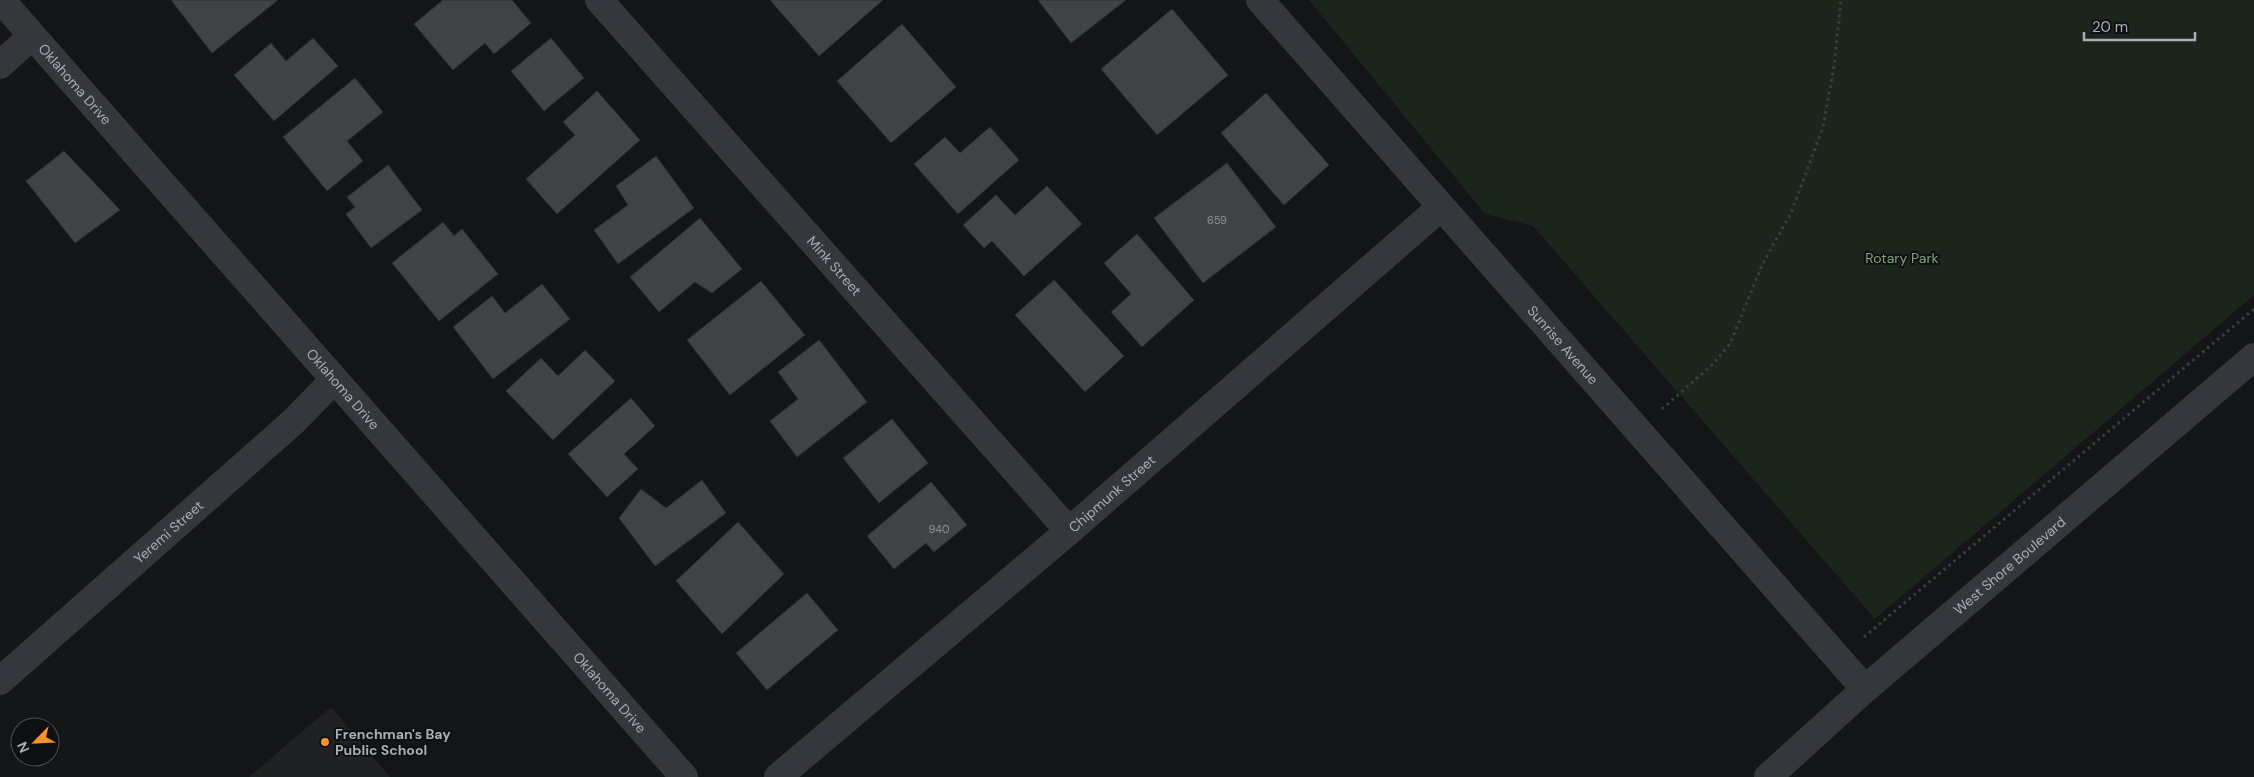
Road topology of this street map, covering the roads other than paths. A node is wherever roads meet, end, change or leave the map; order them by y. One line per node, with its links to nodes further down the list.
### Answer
1 (1, 0): 4 (street, Oklahoma Drive)
2 (599, 0): 9 (street, Mink Street)
3 (1260, 0): 6 (street, Sunrise Avenue)
4 (32, 36): 5 (street); 8 (street, Oklahoma Drive)
5 (0, 65)
6 (1441, 207): 9 (street, Chipmunk Street); 11 (street, Sunrise Avenue)
7 (2254, 357): 11 (street, West Shore Boulevard)
8 (334, 380): 10 (street, Yeremi Street); 12 (street, Oklahoma Drive)
9 (1069, 531): 13 (street, Chipmunk Street)
10 (0, 681)
11 (1865, 689): 14 (street, West Shore Boulevard)
12 (684, 777)
13 (778, 777)
14 (1768, 777)

